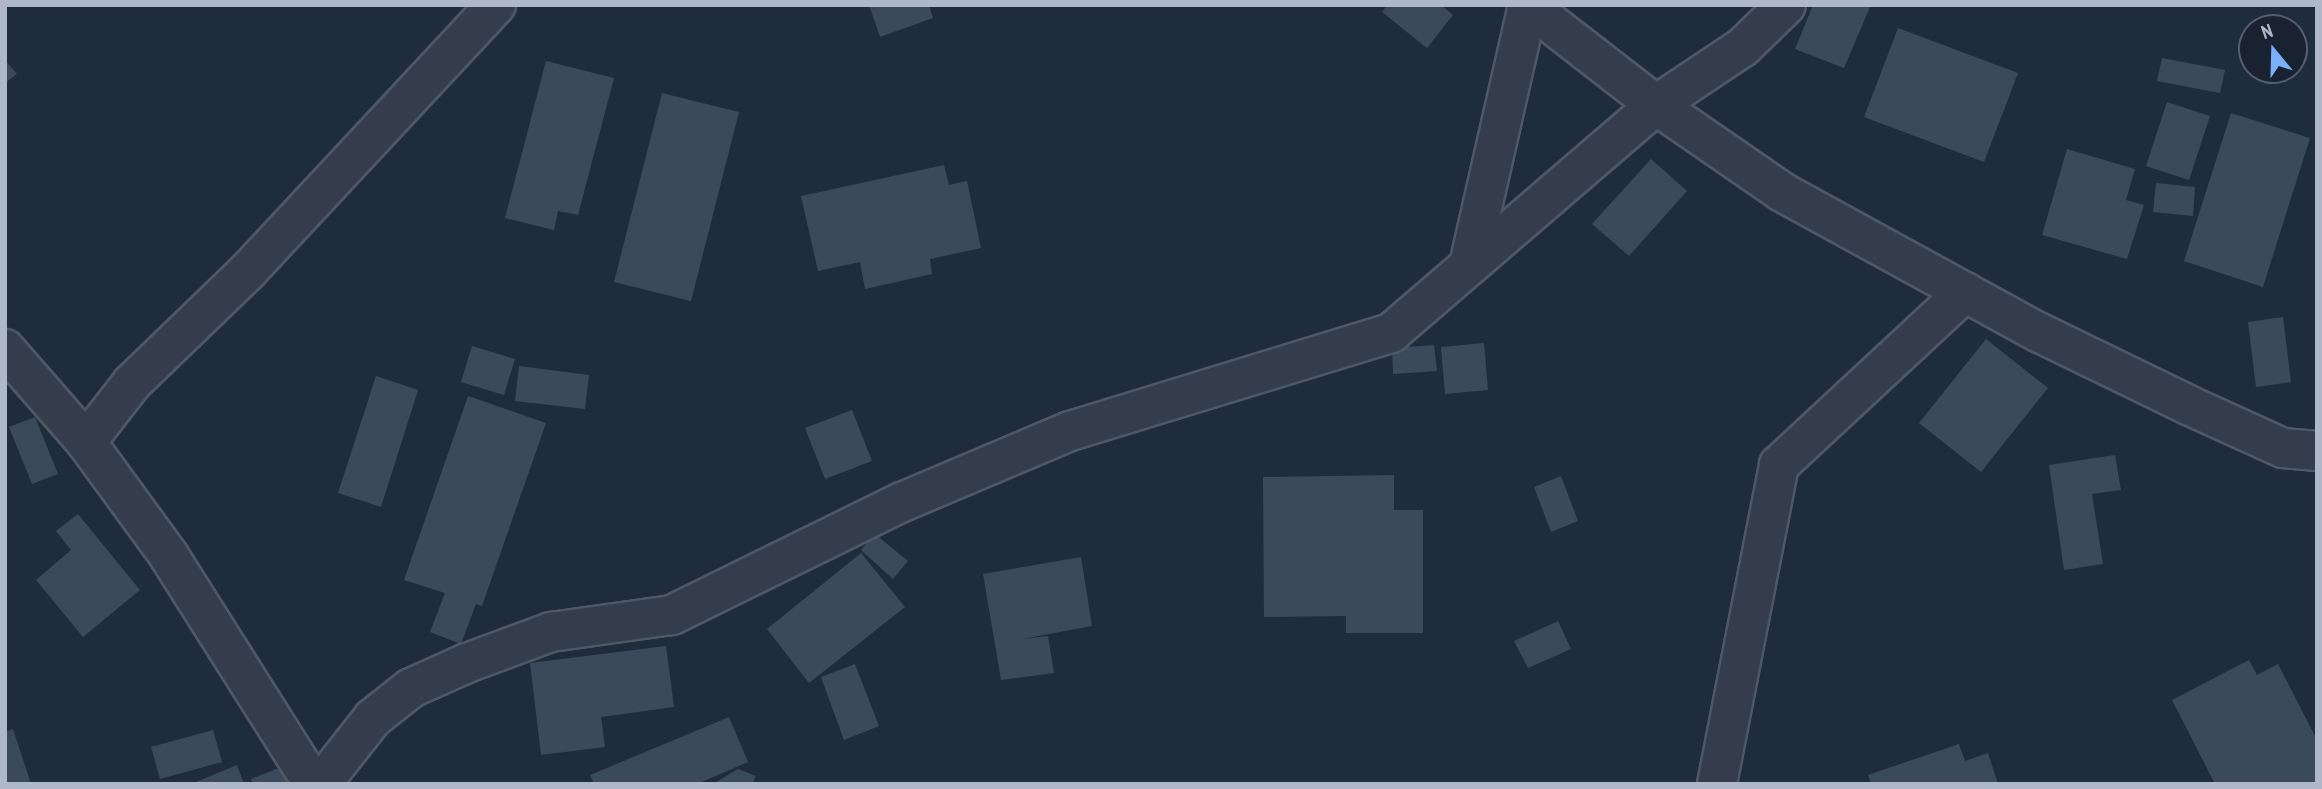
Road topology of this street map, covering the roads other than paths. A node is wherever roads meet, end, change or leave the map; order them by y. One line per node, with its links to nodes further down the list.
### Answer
1 (496, 5): 8 (street)
2 (1786, 5): 4 (street)
3 (1527, 6): 4 (street); 5 (street)
4 (1656, 105): 5 (street); 6 (street)
5 (1469, 265): 11 (street)
6 (1965, 292): 9 (street); 12 (street)
7 (5, 349): 8 (street)
8 (86, 442): 10 (street)
9 (2317, 451)
10 (313, 784)
11 (321, 784)
12 (1717, 784)

